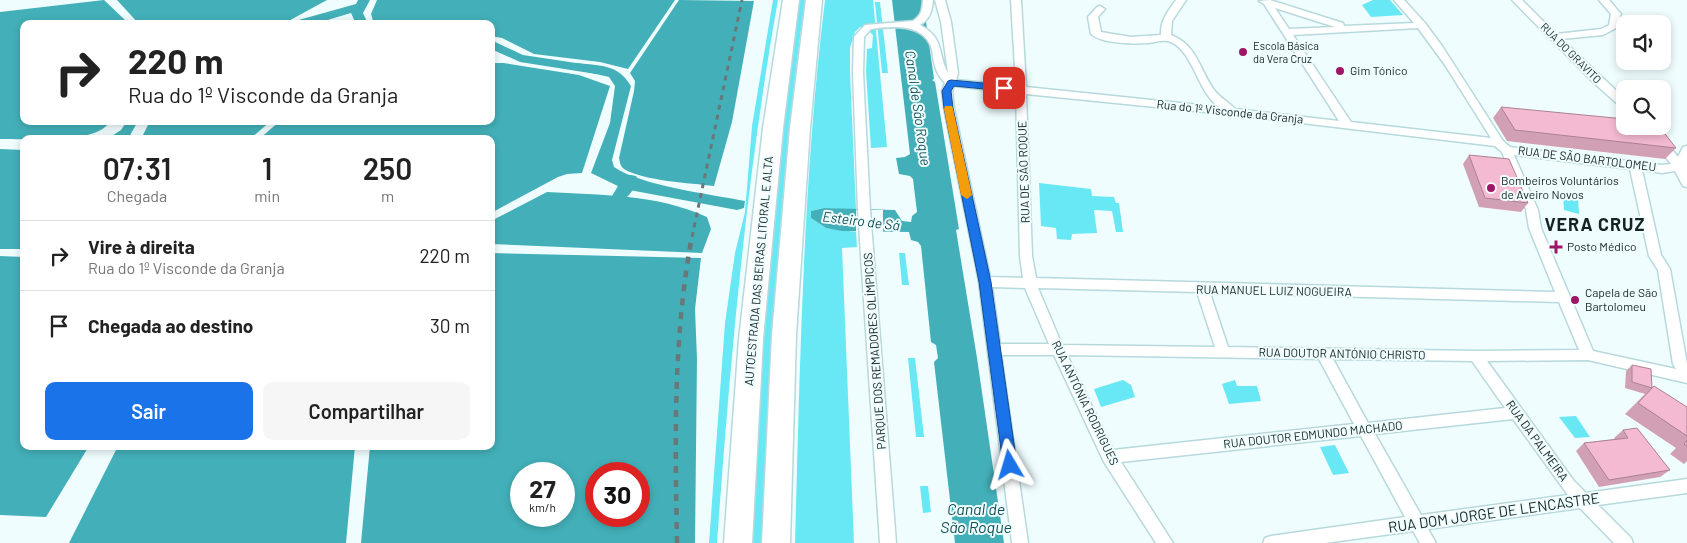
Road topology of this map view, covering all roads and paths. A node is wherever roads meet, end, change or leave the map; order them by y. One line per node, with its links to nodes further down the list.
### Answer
1 (791, 0): 46 (highway, AUTOESTRADA DAS BEIRAS LITORAL E ALTA)
2 (814, 0): 47 (highway)
3 (928, 0): 12 (street)
4 (940, 0): 18 (street)
5 (1016, 0): 19 (street, RUA DE SÃO ROQUE)
6 (1181, 0): 16 (street)
7 (1399, 0): 13 (street)
8 (1517, 0): 17 (street, RUA DO GRAVITO)
9 (1604, 0): 17 (street)
10 (1263, 1): 14 (street); 15 (street)
11 (1100, 8): 16 (street)
12 (912, 25): 18 (street); 48 (street, PARQUE DOS REMADORES OLÍMPICOS)
13 (1422, 25): 14 (street); 24 (street)
14 (1348, 28): 15 (street)
15 (1286, 32): 22 (street)
16 (1166, 36): 21 (street)
17 (1554, 37): 20 (street, RUA DO GRAVITO)
18 (951, 83): 19 (street, Rua do 1º Visconde da Granja); 29 (street)
19 (1021, 90): 21 (street, Rua do 1º Visconde da Granja); 30 (street, RUA DE SÃO ROQUE)
20 (1616, 97)
21 (1235, 112): 22 (street, Rua do 1º Visconde da Granja)
22 (1348, 126): 24 (street, Rua do 1º Visconde da Granja)
23 (1655, 135): 27 (street)
24 (1502, 146): 26 (street, RUA DE SÃO BARTOLOMEU); 32 (street, RUA DE SÃO BARTOLOMEU)
25 (1687, 150): 27 (street)
26 (1636, 165): 27 (street, RUA DE SÃO BARTOLOMEU); 39 (street)
27 (1683, 168): 28 (street)
28 (1687, 183)
29 (985, 282): 30 (street, RUA MANUEL LUIZ NOGUEIRA); 33 (street)
30 (1030, 284): 31 (street, RUA MANUEL LUIZ NOGUEIRA); 34 (street, RUA ANTÓNIA RODRIGUES)
31 (1202, 289): 32 (street, RUA MANUEL LUIZ NOGUEIRA); 35 (street)
32 (1564, 298): 37 (street, RUA DE SÃO BARTOLOMEU)
33 (995, 349): 34 (street, RUA DOUTOR ANTÓNIO CHRISTO); 49 (street)
34 (1058, 350): 35 (street, RUA DOUTOR ANTÓNIO CHRISTO); 42 (street, RUA ANTÓNIA RODRIGUES)
35 (1223, 351): 36 (street, RUA DOUTOR ANTÓNIO CHRISTO)
36 (1322, 353): 38 (street, RUA DOUTOR ANTÓNIO CHRISTO); 41 (street)
37 (1588, 355): 38 (street, RUA DOUTOR ANTÓNIO CHRISTO); 39 (street, RUA DOUTOR ANTÓNIO CHRISTO)
38 (1476, 356): 40 (street, RUA DA PALMEIRA)
39 (1687, 376)
40 (1516, 413): 41 (street, RUA DOUTOR EDMUNDO MACHADO); 44 (street, RUA DA PALMEIRA)
41 (1363, 429): 42 (street, RUA DOUTOR EDMUNDO MACHADO); 45 (street)
42 (1109, 457): 50 (street, RUA ANTÓNIA RODRIGUES)
43 (1687, 486): 44 (street, RUA DOM JORGE DE LENCASTRE)
44 (1583, 501): 45 (street, RUA DOM JORGE DE LENCASTRE); 53 (street, RUA DA PALMEIRA)
45 (1416, 524): 51 (street, RUA DOM JORGE DE LENCASTRE); 52 (street)
46 (738, 543)
47 (776, 543)
48 (888, 543)
49 (1020, 543)
50 (1165, 543)
51 (1271, 543)
52 (1428, 543)
53 (1625, 543)

